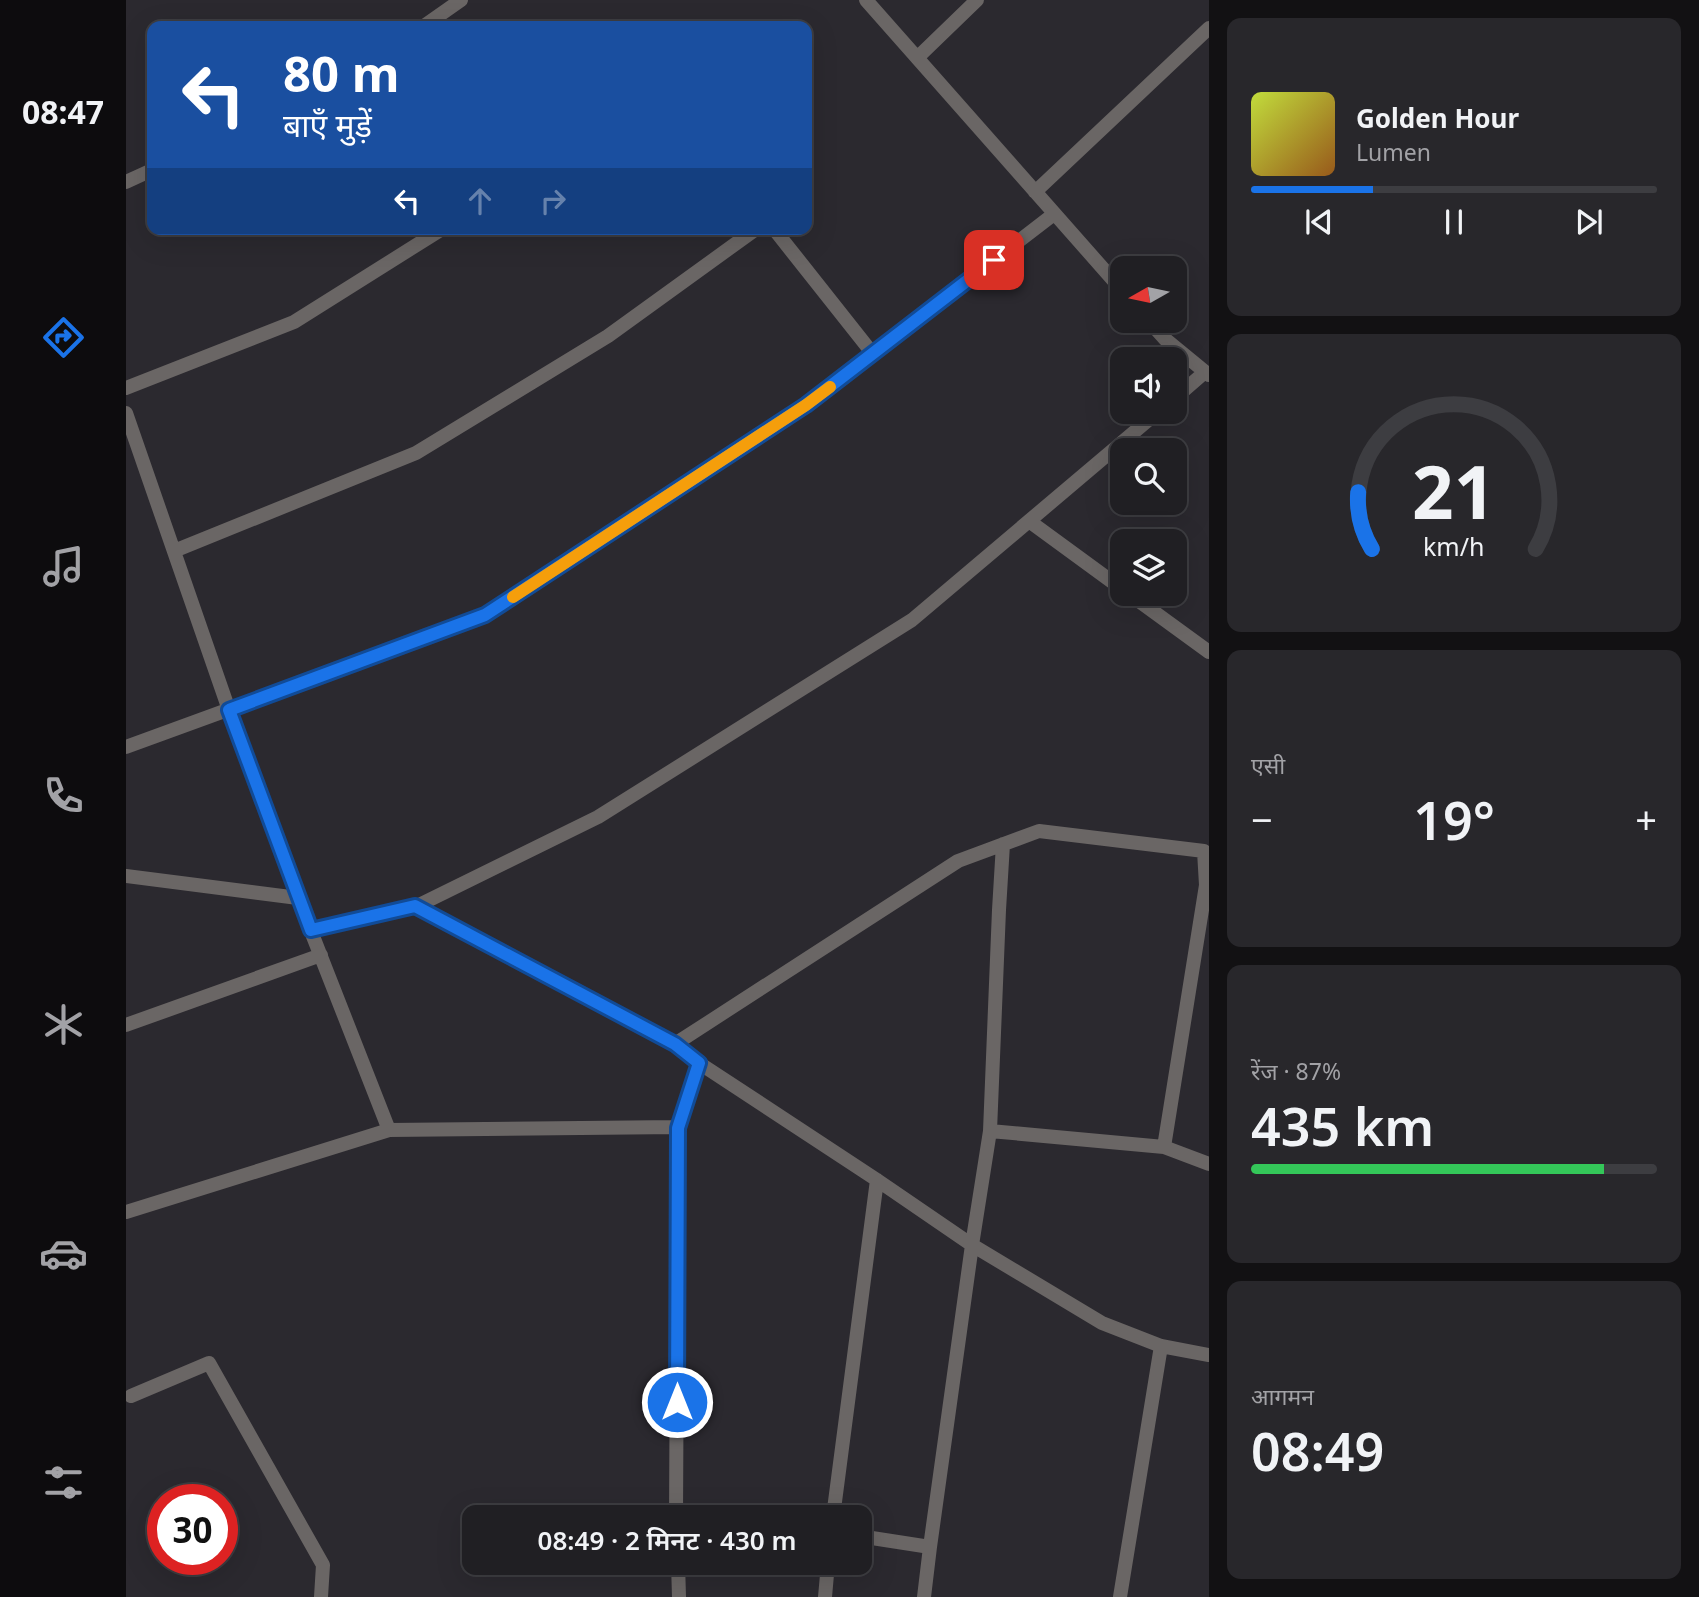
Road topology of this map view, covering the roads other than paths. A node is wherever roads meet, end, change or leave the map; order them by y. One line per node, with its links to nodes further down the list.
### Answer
1 (461, 0): 4 (street)
2 (866, 0): 6 (street)
3 (977, 0): 6 (street)
4 (431, 21)
5 (1209, 28): 9 (street)
6 (917, 58): 9 (street)
7 (147, 172): 8 (street)
8 (126, 182)
9 (1035, 192): 10 (street)
10 (1055, 214): 14 (street); 16 (street)
11 (433, 235): 18 (street)
12 (748, 235): 23 (street)
13 (779, 235): 16 (street)
14 (1110, 276)
15 (1160, 333): 17 (street)
16 (873, 354): 27 (street)
17 (1207, 374): 19 (street)
18 (126, 388)
19 (1187, 389)
20 (126, 413): 23 (street)
21 (1144, 424): 22 (street)
22 (1029, 521): 24 (street); 33 (street)
23 (174, 551): 27 (street)
24 (1110, 580)
25 (1146, 606): 26 (street)
26 (1209, 652)
27 (229, 710): 28 (street); 32 (street)
28 (126, 747)
29 (1003, 844): 30 (street); 37 (street); 41 (street)
30 (1206, 853): 42 (street)
31 (126, 876): 32 (street)
32 (298, 898): 34 (street)
33 (415, 906): 34 (street); 37 (street)
34 (311, 930): 35 (street)
35 (321, 955): 36 (street); 40 (street)
36 (126, 1025)
37 (675, 1044): 38 (street)
38 (699, 1063): 39 (street); 44 (street)
39 (678, 1128): 40 (street); 51 (street)
40 (389, 1130): 45 (street)
41 (990, 1131): 42 (street); 46 (street)
42 (1164, 1147): 43 (street)
43 (1209, 1164)
44 (877, 1180): 46 (street); 52 (street)
45 (126, 1212)
46 (972, 1245): 47 (street); 54 (street)
47 (1161, 1346): 48 (street); 61 (street)
48 (1209, 1355)
49 (126, 1381): 50 (street)
50 (129, 1397): 57 (street)
51 (676, 1505)
52 (835, 1505)
53 (872, 1538): 54 (street)
54 (930, 1547): 60 (street)
55 (678, 1575): 58 (street)
56 (827, 1575): 59 (street)
57 (321, 1597)
58 (679, 1597)
59 (825, 1597)
60 (924, 1597)
61 (1120, 1597)

